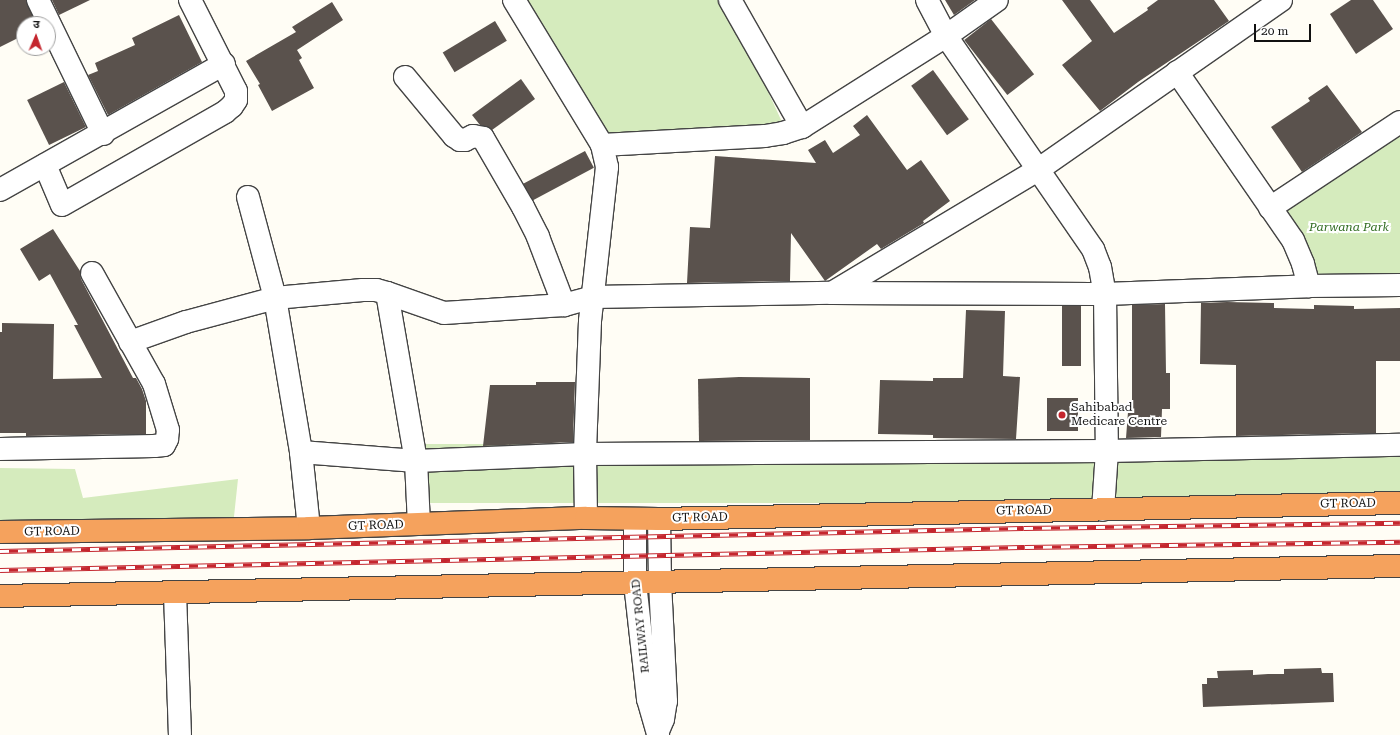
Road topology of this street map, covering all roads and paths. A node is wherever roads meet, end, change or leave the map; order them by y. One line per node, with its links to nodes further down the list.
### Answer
1 (38, 0): 14 (street)
2 (190, 0): 9 (street)
3 (514, 0): 15 (street)
4 (730, 0): 13 (street)
5 (927, 0): 8 (street)
6 (997, 0): 8 (street)
7 (1281, 0): 10 (street)
8 (946, 36): 13 (street); 17 (street)
9 (224, 64): 14 (street); 16 (street)
10 (1177, 72): 17 (street); 20 (street)
11 (405, 77): 29 (street)
12 (1400, 122): 20 (street)
13 (802, 127): 15 (street)
14 (103, 134): 16 (street)
15 (602, 145): 27 (street)
16 (45, 165): 18 (street)
17 (1039, 169): 25 (street); 26 (street)
18 (0, 189)
19 (248, 197): 28 (street)
20 (1270, 208): 23 (street)
21 (92, 273): 30 (street)
22 (1400, 285): 23 (street)
23 (1309, 286): 26 (street)
24 (387, 293): 28 (street); 29 (street); 36 (street)
25 (832, 293): 26 (street); 27 (street)
26 (1105, 294): 33 (street)
27 (593, 297): 29 (street); 35 (street)
28 (275, 298): 30 (street); 34 (street)
29 (564, 305)
30 (130, 342): 32 (street)
31 (1400, 445): 33 (street)
32 (0, 449)
33 (1107, 451): 35 (street); 38 (street)
34 (301, 452): 36 (street); 43 (street)
35 (585, 454): 36 (street); 39 (street)
36 (416, 461): 42 (street)
37 (1400, 503): 38 (highway, GT ROAD)
38 (1104, 510): 41 (highway, GT ROAD)
39 (586, 518): 40 (highway, GT ROAD); 42 (highway, GT ROAD)
40 (635, 519): 41 (highway, GT ROAD); 47 (street, RAILWAY ROAD)
41 (659, 519): 46 (street, RAILWAY ROAD)
42 (419, 524): 43 (highway, GT ROAD)
43 (309, 528): 44 (highway, GT ROAD)
44 (0, 532)
45 (1400, 566): 46 (highway)
46 (660, 582): 47 (highway); 50 (street, RAILWAY ROAD)
47 (635, 583): 48 (highway); 50 (street, RAILWAY ROAD)
48 (175, 593): 49 (highway); 51 (street)
49 (0, 596)
50 (658, 733)
51 (180, 735)

